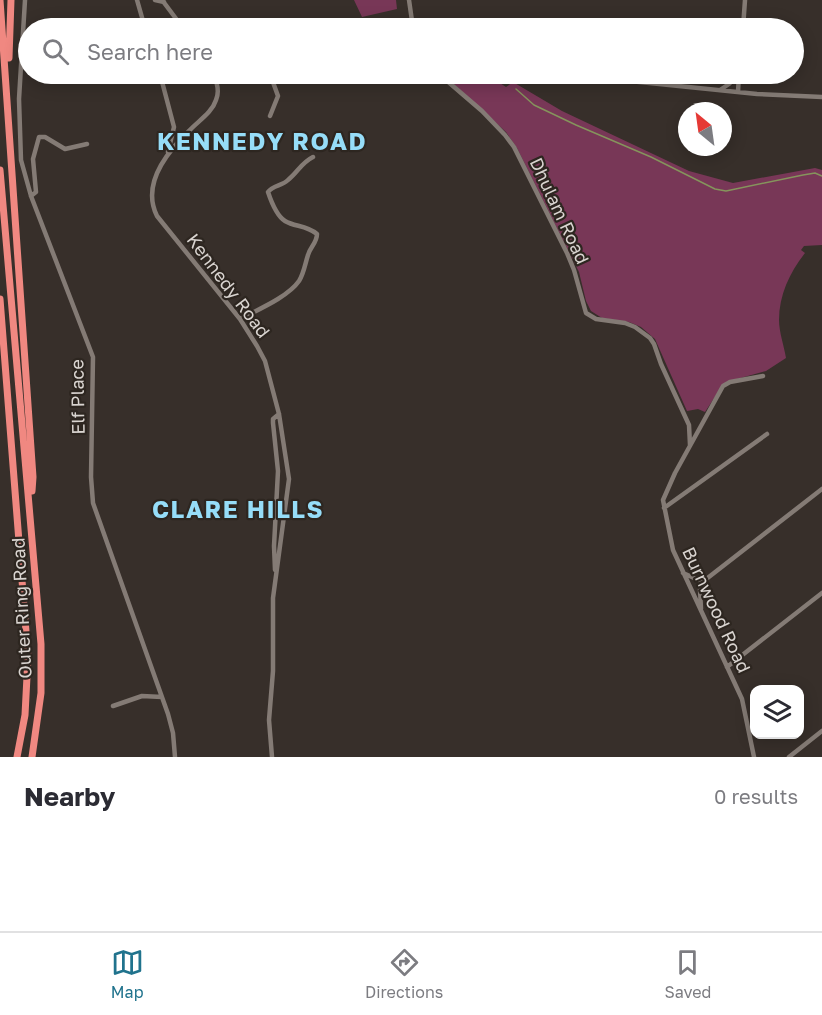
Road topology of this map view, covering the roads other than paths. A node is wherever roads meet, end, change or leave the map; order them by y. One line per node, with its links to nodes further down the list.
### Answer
1 (0, 0): 14 (highway)
2 (13, 0): 14 (highway)
3 (25, 0): 9 (street, Elf Place)
4 (136, 0): 10 (street)
5 (155, 0): 8 (street)
6 (409, 0): 12 (street)
7 (745, 0): 13 (street)
8 (163, 1): 11 (street)
9 (24, 18)
10 (142, 18)
11 (176, 18)
12 (412, 18)
13 (744, 18)
14 (7, 84): 41 (highway)
15 (20, 84): 31 (street, Elf Place)
16 (163, 84): 28 (street)
17 (217, 84): 28 (street, Kennedy Road)
18 (274, 84): 26 (street)
19 (450, 84): 39 (street, Dhulam Road)
20 (660, 84): 23 (street)
21 (729, 84): 23 (street)
22 (738, 84): 24 (street)
23 (720, 90): 24 (street)
24 (738, 92): 25 (street)
25 (822, 97)
26 (270, 116)
27 (87, 144): 31 (street)
28 (168, 154): 33 (street, Kennedy Road)
29 (313, 157): 33 (street)
30 (0, 170): 41 (highway, Outer Ring Road)
31 (32, 196): 49 (street, Elf Place)
32 (0, 299): 35 (highway, Outer Ring Road)
33 (240, 319): 37 (street, Kennedy Road)
34 (0, 345): 35 (highway)
35 (4, 358): 52 (highway, Outer Ring Road)
36 (763, 376): 39 (street, Burnwood Road)
37 (279, 414): 43 (street, Kennedy Road); 43 (street)
38 (767, 434): 42 (street)
39 (690, 445): 42 (street, Burnwood Road)
40 (822, 489): 45 (street)
41 (30, 500): 53 (highway, Outer Ring Road)
42 (664, 508): 44 (street, Burnwood Road)
43 (276, 572): 55 (street, Kennedy Road)
44 (683, 573): 45 (street); 47 (street, Burnwood Road)
45 (703, 582): 47 (street)
46 (822, 593): 48 (street)
47 (701, 611): 48 (street, Burnwood Road)
48 (727, 667): 56 (street, Burnwood Road)
49 (162, 697): 50 (street); 54 (street, Elf Place)
50 (113, 706)
51 (822, 731): 57 (street)
52 (17, 757)
53 (32, 757)
54 (175, 757)
55 (272, 757)
56 (754, 757)
57 (789, 757)

